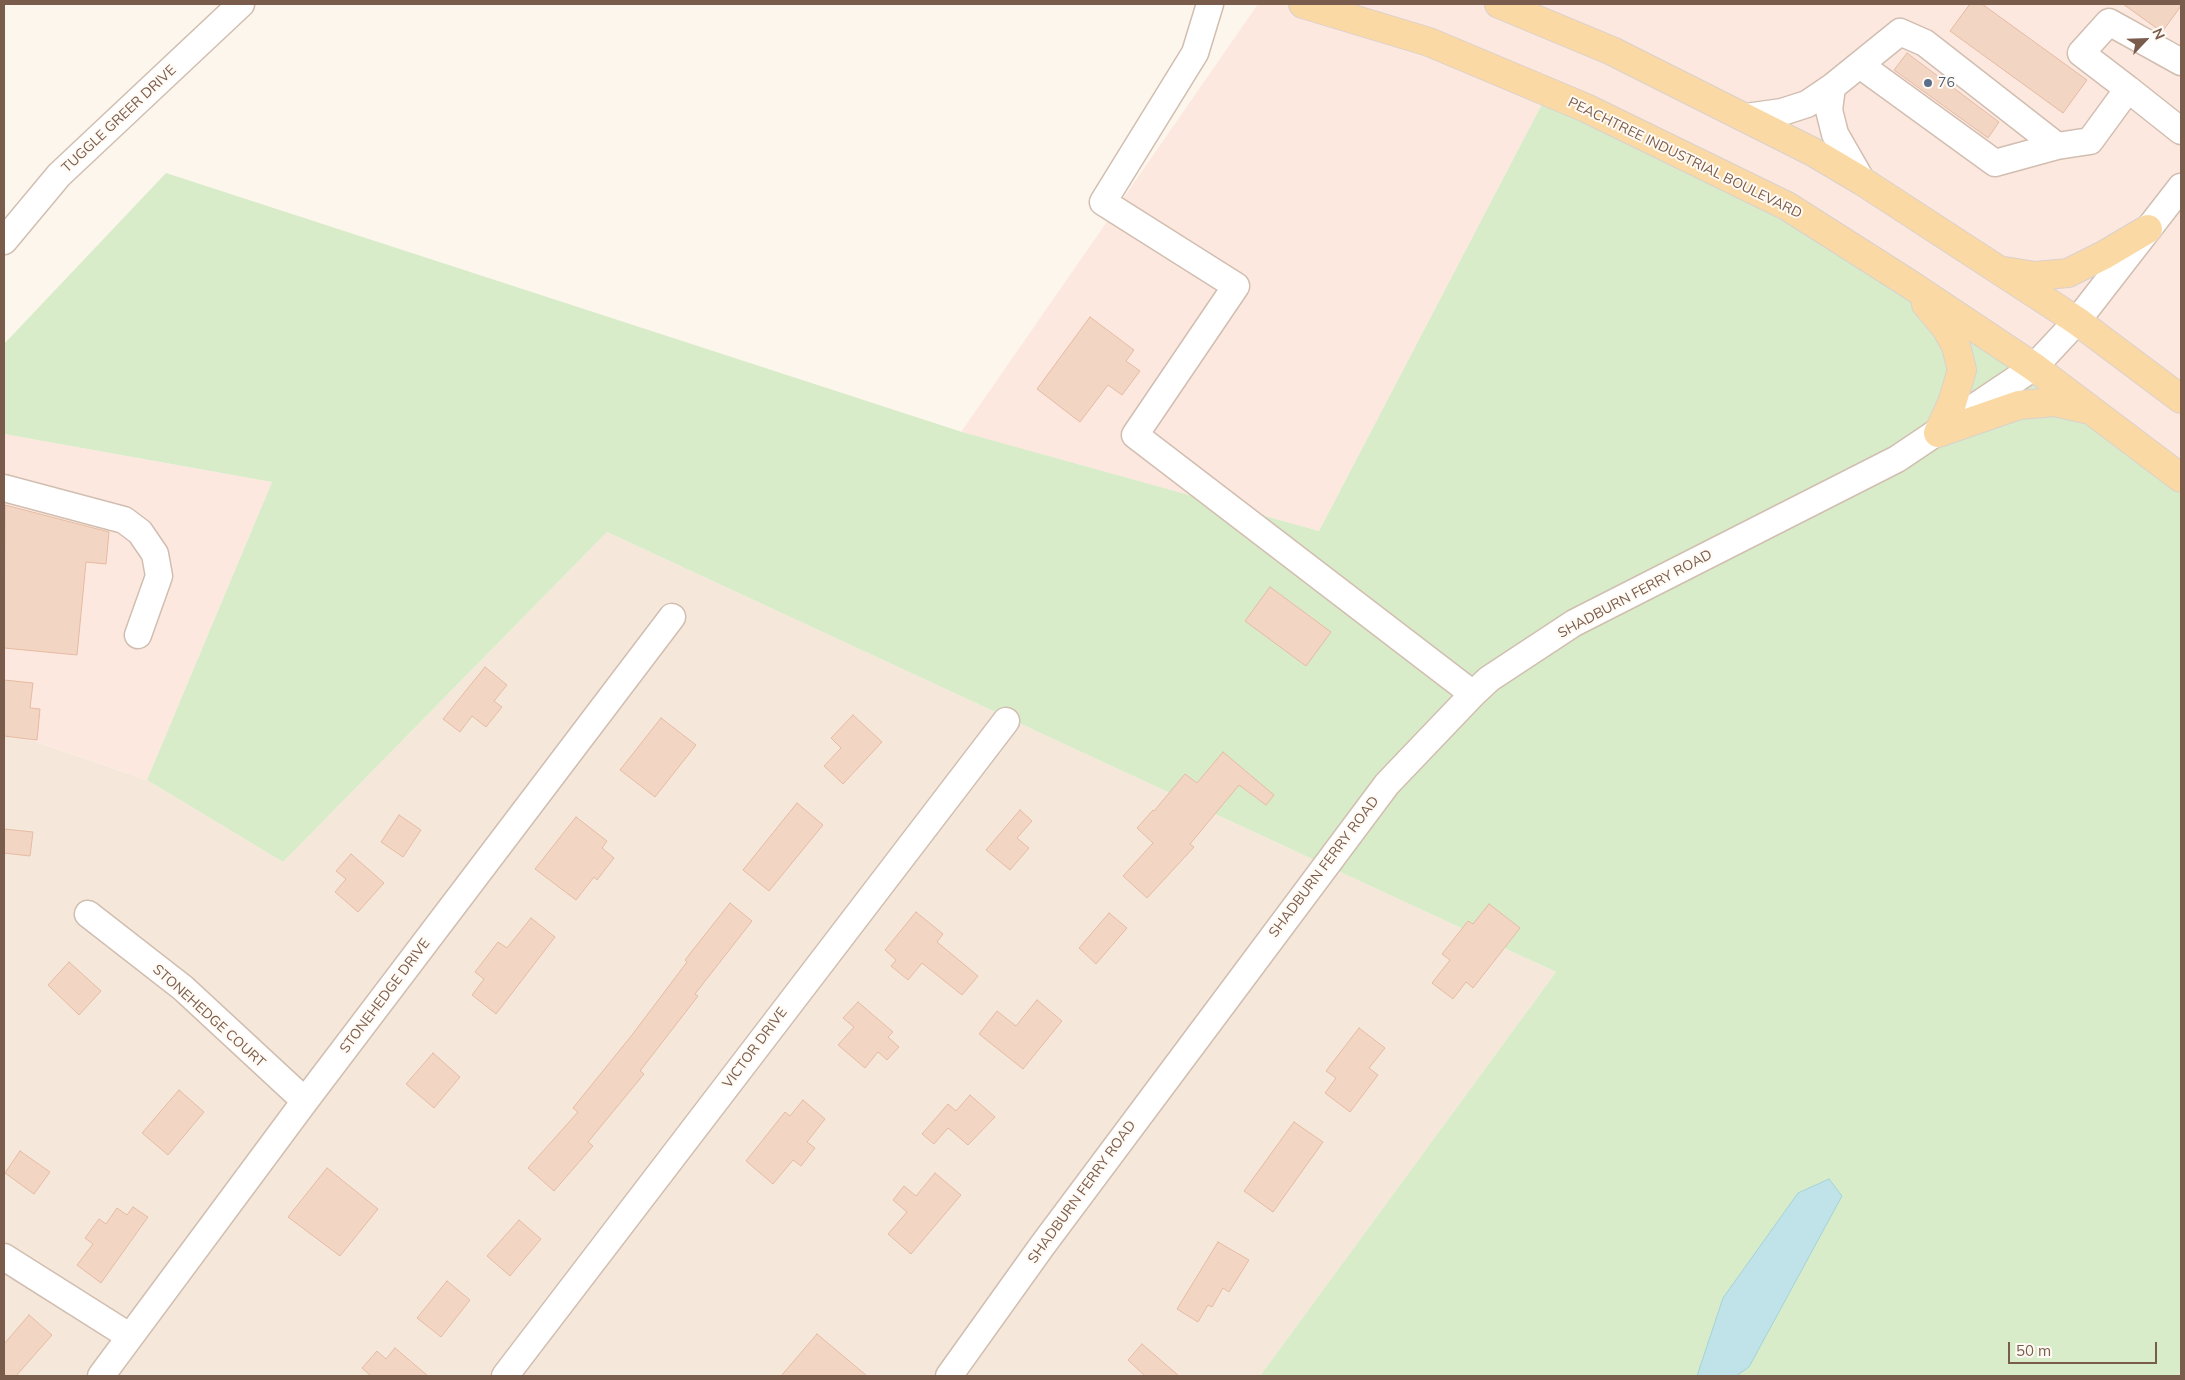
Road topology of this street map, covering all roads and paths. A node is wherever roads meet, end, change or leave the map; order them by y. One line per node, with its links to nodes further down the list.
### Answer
1 (241, 4): 15 (street, TUGGLE GREER DRIVE)
2 (1210, 4): 27 (street)
3 (1304, 4): 17 (main road, PEACHTREE INDUSTRIAL BOULEVARD)
4 (1499, 4): 9 (main road)
5 (2181, 62): 8 (street)
6 (1860, 65): 7 (street); 11 (street); 11 (street)
7 (1832, 87): 9 (street); 12 (street)
8 (2128, 89): 10 (street); 11 (street)
9 (1746, 116): 12 (main road)
10 (2181, 131)
11 (2057, 146)
12 (1862, 181): 16 (main road)
13 (2181, 187): 14 (street, SHADBURN FERRY ROAD)
14 (2148, 229): 16 (main road); 18 (street, SHADBURN FERRY ROAD)
15 (4, 241)
16 (2000, 270): 18 (main road)
17 (1908, 283): 19 (main road, PEACHTREE INDUSTRIAL BOULEVARD); 22 (main road)
18 (2077, 322): 19 (street, SHADBURN FERRY ROAD); 20 (main road)
19 (2034, 367): 21 (main road, PEACHTREE INDUSTRIAL BOULEVARD); 22 (street, SHADBURN FERRY ROAD)
20 (2181, 399)
21 (2098, 414): 22 (main road); 23 (main road, PEACHTREE INDUSTRIAL BOULEVARD)
22 (1938, 433): 27 (street, SHADBURN FERRY ROAD)
23 (2181, 478)
24 (4, 488): 26 (street)
25 (672, 617): 30 (street, STONEHEDGE DRIVE)
26 (138, 635)
27 (1473, 694): 35 (street, SHADBURN FERRY ROAD)
28 (1006, 721): 34 (street, VICTOR DRIVE)
29 (88, 914): 30 (street, STONEHEDGE COURT)
30 (305, 1101): 32 (street, STONEHEDGE DRIVE)
31 (4, 1257): 32 (street)
32 (129, 1336): 33 (street, STONEHEDGE DRIVE)
33 (101, 1376)
34 (505, 1376)
35 (949, 1376)

